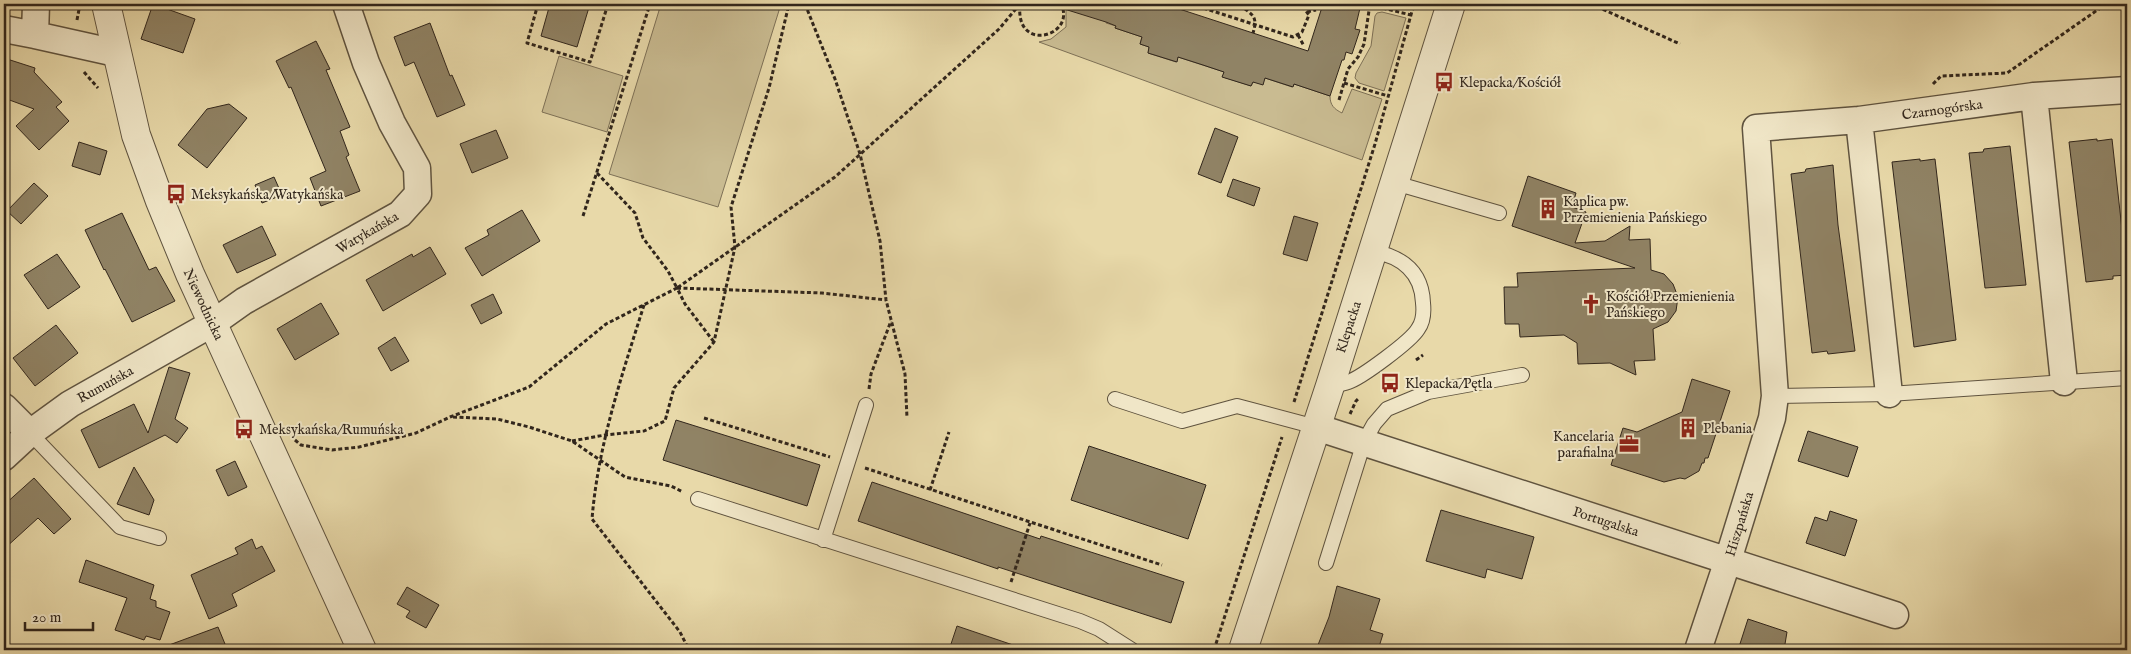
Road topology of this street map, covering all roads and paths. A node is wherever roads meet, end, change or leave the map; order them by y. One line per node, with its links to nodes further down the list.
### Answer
1 (36, 4): 27 (street)
2 (106, 4): 31 (street, Niewodnicka)
3 (346, 4): 52 (street, Watykańska)
4 (538, 4): 5 (path)
5 (608, 4)
6 (650, 4): 41 (path)
7 (789, 4): 45 (path)
8 (805, 4): 40 (path)
9 (1020, 4): 10 (path); 40 (path)
10 (1061, 4)
11 (1179, 4): 20 (path)
12 (1191, 4): 24 (path)
13 (1240, 4): 24 (path)
14 (1292, 4): 22 (path)
15 (1370, 4): 23 (path); 32 (path)
16 (1414, 4): 23 (path)
17 (1451, 4): 42 (street, Klepacka)
18 (1590, 4): 29 (path)
19 (2106, 4): 37 (path)
20 (1177, 8)
21 (1316, 10): 22 (path)
22 (1307, 12): 28 (path)
23 (1411, 15): 34 (path)
24 (1256, 25): 26 (path); 28 (path)
25 (4, 29): 27 (street)
26 (1253, 33)
27 (35, 34): 31 (street)
28 (1298, 35): 30 (path)
29 (1680, 44)
30 (1304, 46)
31 (116, 53): 52 (street, Niewodnicka)
32 (1344, 82): 34 (path); 36 (path)
33 (2127, 90): 35 (street, Czarnogórska)
34 (1388, 96): 66 (path)
35 (2034, 96): 37 (street, Czarnogórska); 56 (street)
36 (1339, 100)
37 (1902, 114): 38 (street, Czarnogórska)
38 (1859, 120): 39 (street, Czarnogórska); 58 (street)
39 (1756, 128): 59 (street, Hiszpańska)
40 (860, 154): 45 (path); 49 (path)
41 (597, 173): 44 (path); 47 (path)
42 (1395, 182): 43 (lane); 46 (street, Klepacka)
43 (1499, 213)
44 (583, 216)
45 (735, 247): 47 (path); 48 (path)
46 (1373, 251): 57 (street, Klepacka); 57 (lane)
47 (677, 288): 48 (path); 50 (path); 53 (path)
48 (726, 290): 49 (path); 53 (path)
49 (886, 300): 51 (path)
50 (645, 304): 63 (path); 70 (path)
51 (891, 321): 61 (path); 65 (path)
52 (213, 323): 69 (street, Rumuńska); 87 (street, Niewodnicka)
53 (714, 342): 70 (path)
54 (1522, 375): 73 (lane)
55 (2127, 378): 56 (lane)
56 (2064, 382): 58 (lane)
57 (1330, 386): 67 (street, Klepacka)
58 (1889, 394): 59 (lane)
59 (1775, 396): 82 (street, Hiszpańska)
60 (1115, 399): 66 (lane)
61 (866, 405): 76 (lane)
62 (4, 407): 69 (street)
63 (450, 417): 71 (path); 72 (path)
64 (704, 418): 76 (path)
65 (907, 418)
66 (1288, 418): 67 (lane); 90 (path)
67 (1316, 427): 73 (street, Portugalska); 91 (street, Klepacka)
68 (948, 432): 77 (path)
69 (30, 433): 74 (street, Rumuńska); 80 (lane)
70 (605, 435): 72 (path); 75 (path)
71 (294, 440)
72 (572, 441): 75 (path)
73 (1364, 442): 82 (street, Portugalska); 83 (lane)
74 (4, 456)
75 (600, 460): 78 (path); 88 (path)
76 (848, 462): 77 (path); 81 (lane)
77 (930, 490): 79 (path)
78 (698, 499): 81 (lane)
79 (1030, 523): 84 (path); 85 (path)
80 (159, 538)
81 (823, 540): 85 (lane)
82 (1728, 560): 86 (street, Portugalska); 92 (street, Hiszpańska)
83 (1326, 563)
84 (1162, 565)
85 (1006, 598): 89 (lane)
86 (1895, 615)
87 (362, 650)
88 (689, 650)
89 (1132, 650)
90 (1214, 650)
91 (1243, 650)
92 (1698, 650)

